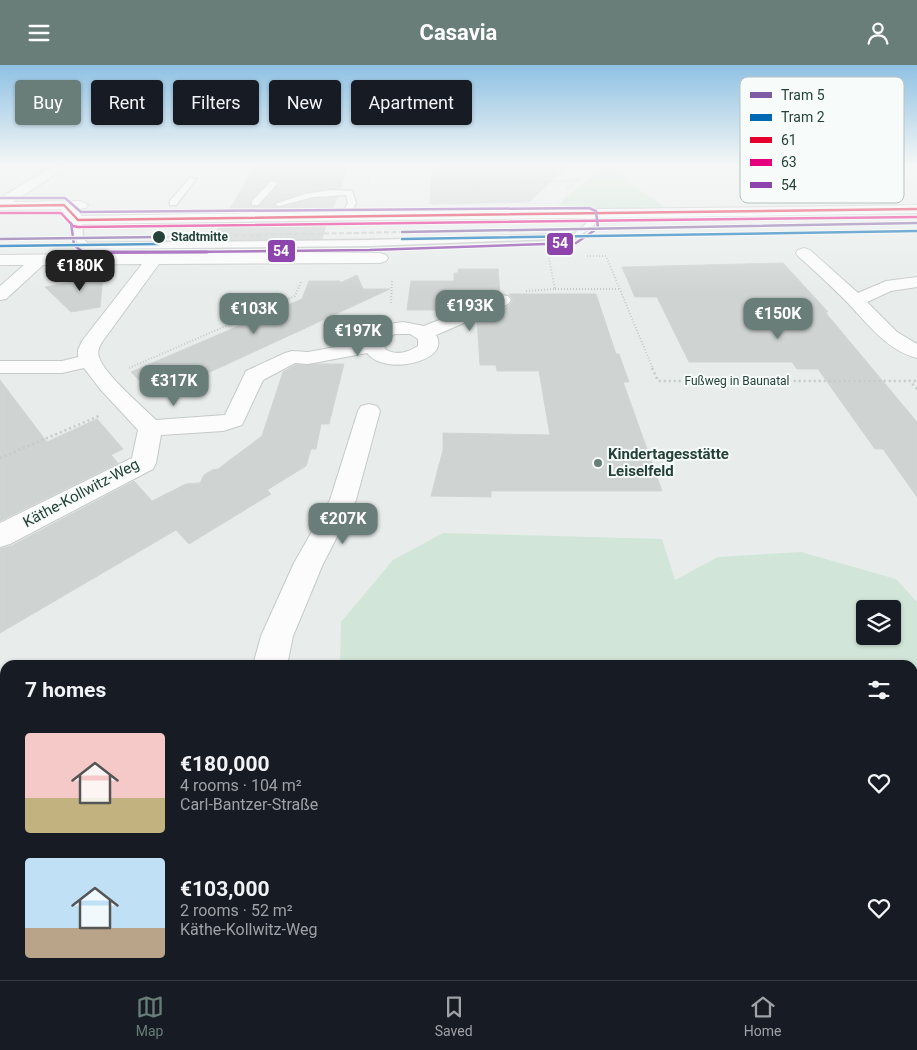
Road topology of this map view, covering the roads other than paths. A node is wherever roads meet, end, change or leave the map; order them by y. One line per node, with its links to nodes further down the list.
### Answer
1 (66, 207): 9 (street)
2 (267, 207): 6 (street)
3 (283, 207): 6 (lane)
4 (350, 207): 7 (lane)
5 (917, 209): 8 (street)
6 (277, 210): 7 (street); 9 (street)
7 (346, 215): 8 (street)
8 (589, 215): 9 (lane)
9 (78, 220)
10 (804, 253): 18 (street)
11 (155, 258): 12 (street); 14 (street); 22 (street)
12 (380, 258)
13 (0, 260): 14 (street)
14 (39, 260): 16 (street)
15 (917, 282): 18 (street)
16 (0, 295)
17 (502, 300): 19 (street)
18 (856, 301): 21 (street)
19 (424, 333): 20 (street); 20 (street)
20 (373, 346): 25 (street)
21 (917, 351)
22 (89, 360): 23 (street); 25 (street)
23 (0, 367)
24 (369, 411): 27 (street)
25 (140, 417): 26 (street, Käthe-Kollwitz-Weg)
26 (0, 535)
27 (271, 660)

